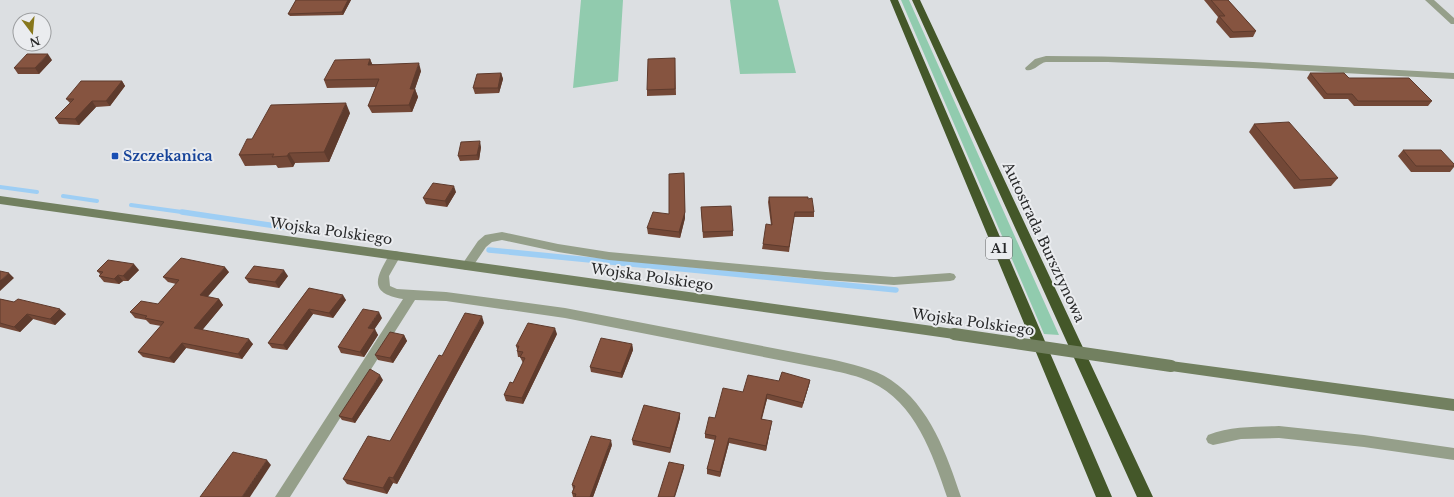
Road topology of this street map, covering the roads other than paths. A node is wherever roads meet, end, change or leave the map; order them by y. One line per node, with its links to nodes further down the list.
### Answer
1 (894, 0): 17 (highway, A1)
2 (916, 0): 18 (highway, Autostrada Bursztynowa / A1)
3 (1429, 0): 4 (street)
4 (1454, 22)
5 (1029, 68): 6 (street)
6 (1454, 76)
7 (0, 200): 8 (main road, Wojska Polskiego)
8 (395, 255): 9 (main road, Wojska Polskiego); 11 (street)
9 (467, 266): 10 (street); 12 (main road, Wojska Polskiego, bridge)
10 (950, 277)
11 (412, 295): 15 (street); 16 (street)
12 (1454, 405)
13 (1213, 439): 14 (street)
14 (1454, 454)
15 (282, 497)
16 (954, 497)
17 (1104, 497)
18 (1145, 497)

